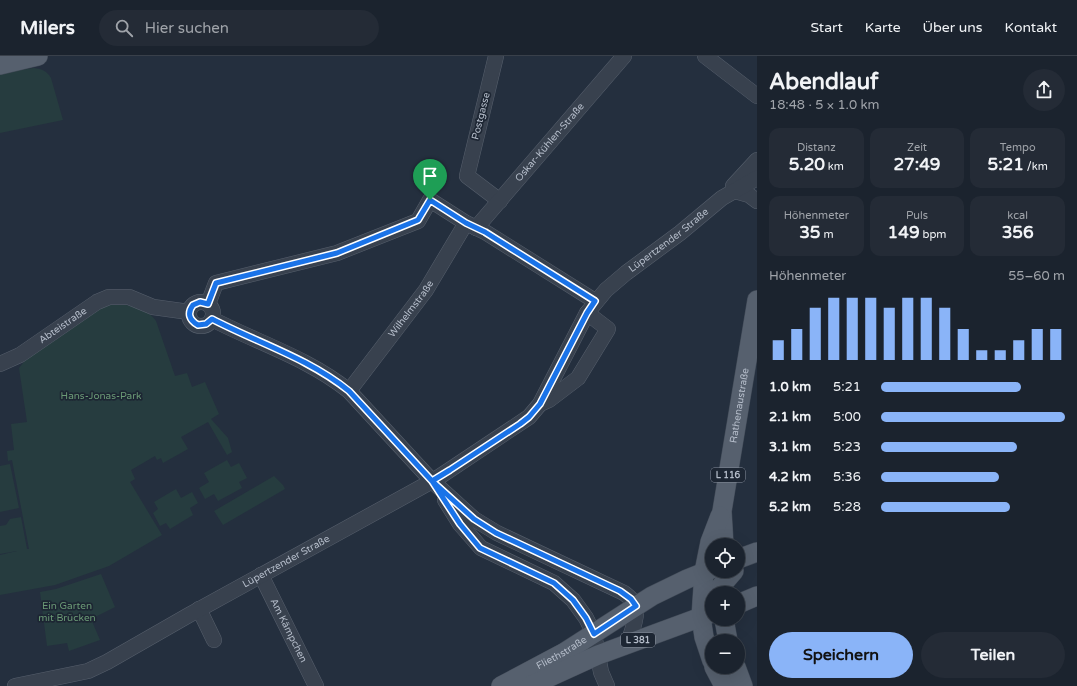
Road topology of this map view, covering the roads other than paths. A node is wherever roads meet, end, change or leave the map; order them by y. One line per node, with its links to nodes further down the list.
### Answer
1 (38, 56): 5 (main road)
2 (496, 56): 11 (street, Postgasse)
3 (624, 56): 11 (street, Oskar-Kühlen-Straße)
4 (706, 56): 6 (street)
5 (0, 65)
6 (757, 96)
7 (757, 160): 10 (street)
8 (757, 178): 9 (street, Lüpertzender Straße)
9 (735, 191): 10 (street, Lüpertzender Straße); 12 (street)
10 (722, 198): 16 (street, Lüpertzender Straße)
11 (500, 201): 13 (street, Oskar-Kühlen-Straße)
12 (757, 201)
13 (471, 225): 15 (street); 16 (street); 20 (street, Wilhelmstraße)
14 (757, 300): 23 (main road, Rathenaustraße / L 116)
15 (208, 304): 17 (street); 18 (street)
16 (591, 307): 21 (street, Lüpertzender Straße); 21 (street, Lüpertzender Straße)
17 (190, 312): 18 (street); 19 (street, Abteistraße)
18 (212, 319): 20 (street)
19 (0, 364)
20 (349, 391): 22 (street)
21 (540, 404): 22 (street, Lüpertzender Straße)
22 (432, 481): 25 (street, Lüpertzender Straße); 29 (street); 34 (street)
23 (722, 511): 24 (main road, Rathenaustraße / L 116); 26 (main road, Rathenaustraße / L 116)
24 (724, 538)
25 (261, 575): 30 (street, Lüpertzender Straße); 43 (street, Am Kämpchen)
26 (714, 583): 29 (main road, Fliethstraße / L 381); 32 (main road)
27 (757, 596): 28 (main road)
28 (745, 601)
29 (636, 606): 34 (main road, Fliethstraße / L 381); 37 (street)
30 (199, 609): 35 (street); 41 (street, Lüpertzender Straße)
31 (705, 615): 32 (main road, Fliethstraße / L 381)
32 (679, 625): 37 (main road, Fliethstraße / L 381)
33 (705, 626): 36 (main road, L 116)
34 (594, 634): 38 (street); 44 (main road, Fliethstraße / L 381)
35 (214, 640)
36 (705, 640)
37 (628, 643): 38 (main road, Fliethstraße / L 381)
38 (598, 655): 45 (main road, Fliethstraße / L 381); 46 (street)
39 (718, 674): 47 (main road)
40 (739, 674): 48 (main road)
41 (48, 683): 42 (street, Lüpertzender Straße)
42 (15, 686)
43 (316, 686)
44 (501, 686)
45 (530, 686)
46 (607, 686)
47 (724, 686)
48 (743, 686)

